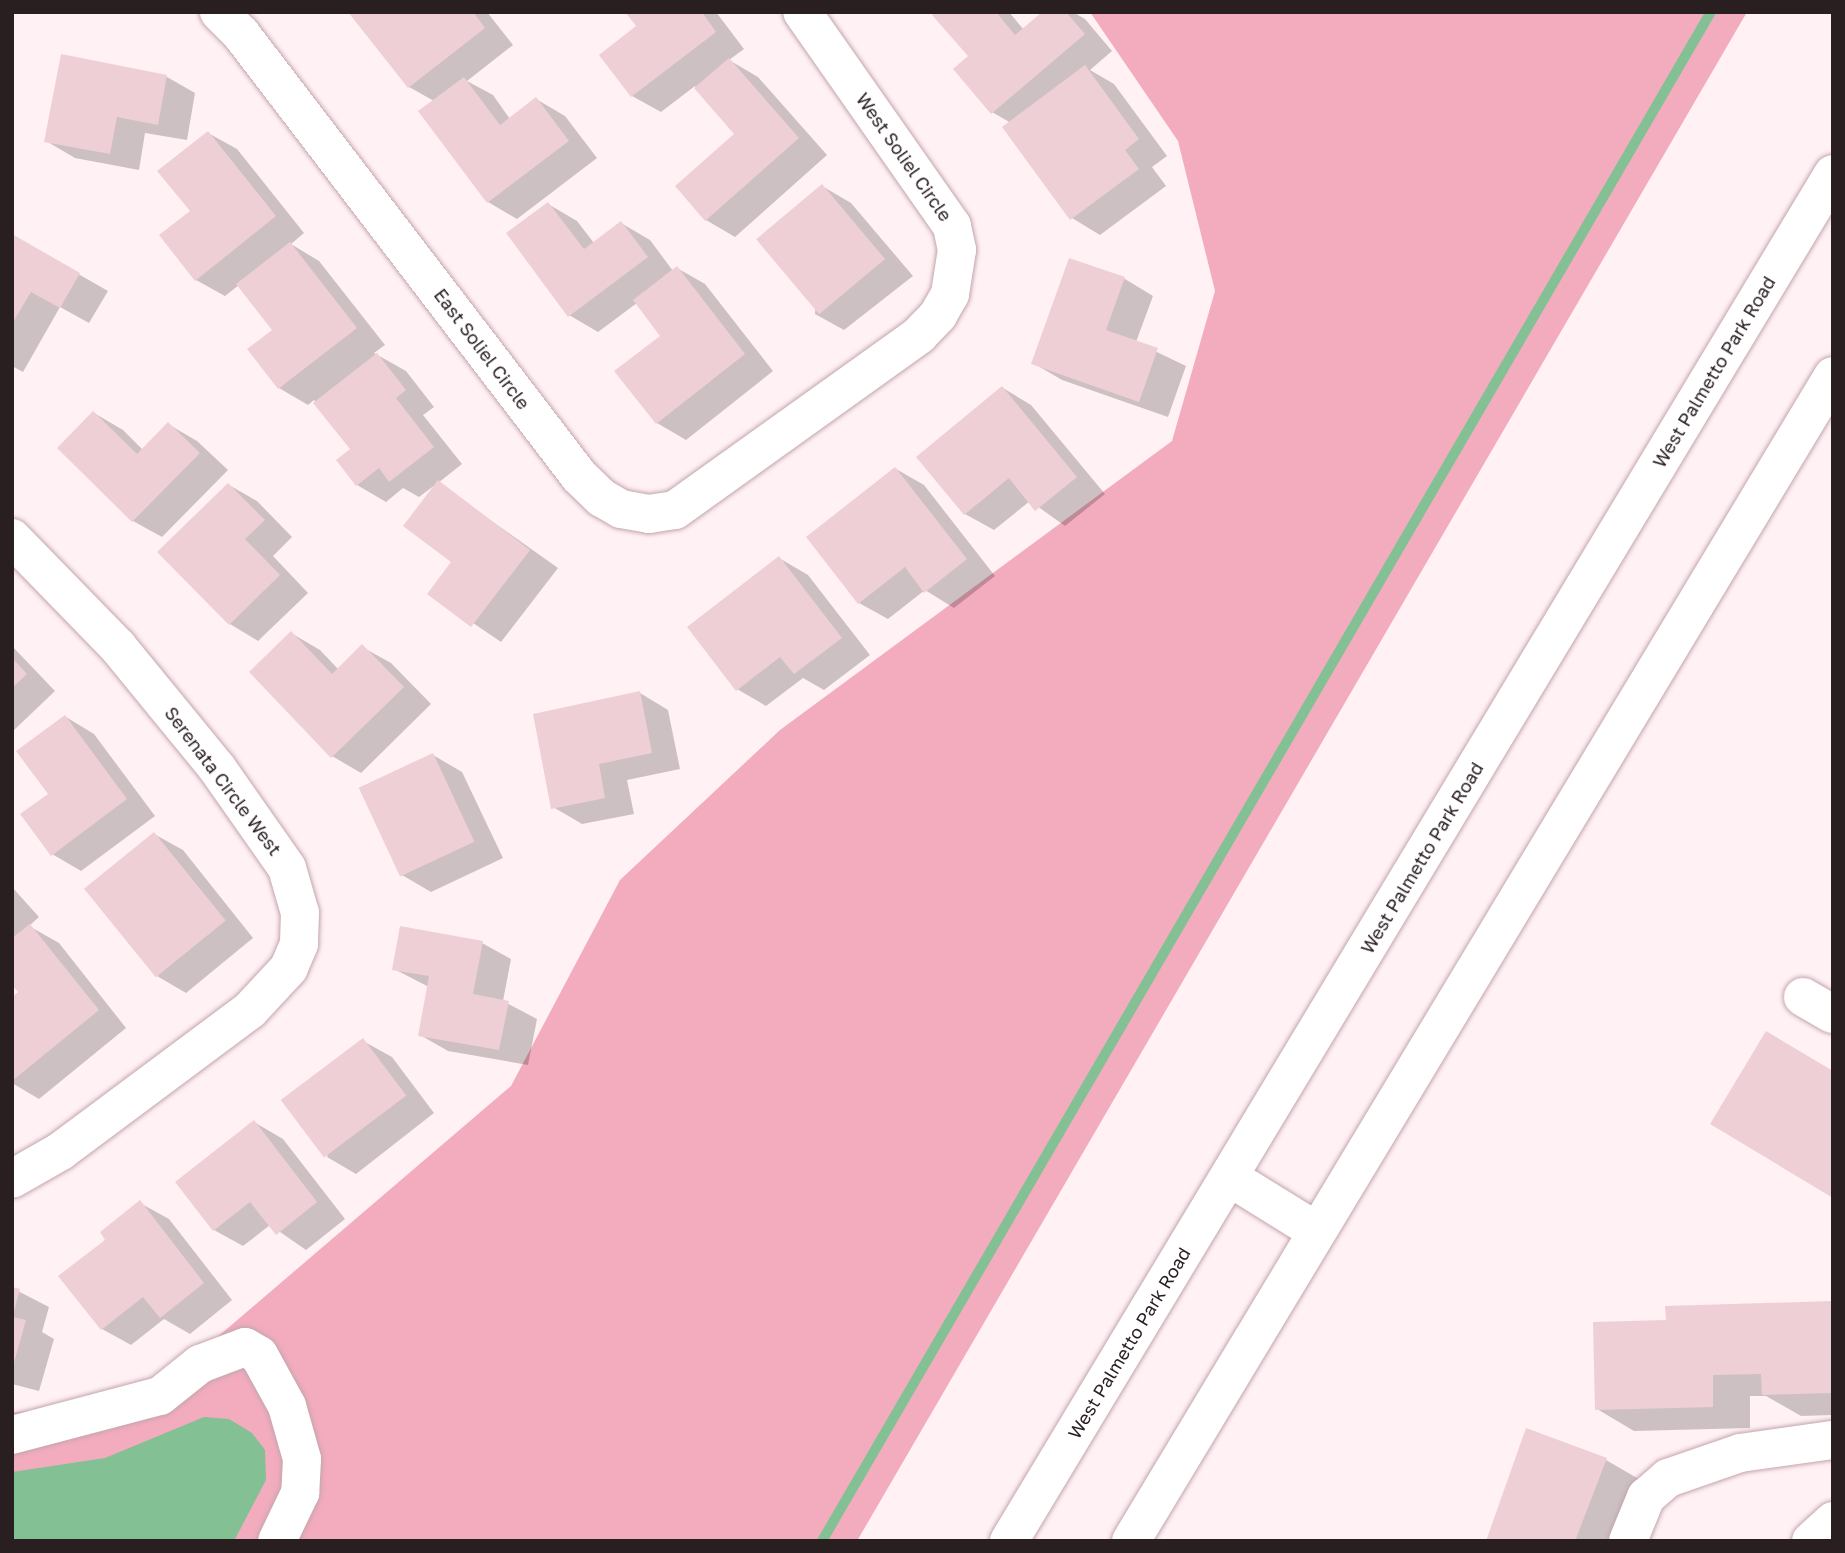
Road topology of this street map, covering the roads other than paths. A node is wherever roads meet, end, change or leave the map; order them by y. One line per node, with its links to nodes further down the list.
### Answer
1 (219, 12): 5 (main road, East Soliel Circle)
2 (802, 12): 5 (main road, West Soliel Circle)
3 (1833, 174): 7 (main road, West Palmetto Park Road)
4 (1833, 376): 9 (main road)
5 (805, 417)
6 (12, 538): 8 (main road, Serenata Circle West)
7 (1229, 1177): 9 (main road); 14 (main road, West Palmetto Park Road)
8 (12, 1179)
9 (1316, 1231): 15 (main road)
10 (12, 1435): 13 (main road)
11 (1833, 1440): 16 (main road)
12 (1833, 1521): 17 (main road)
13 (277, 1541)
14 (1009, 1541)
15 (1130, 1541)
16 (1628, 1541)
17 (1811, 1541)

